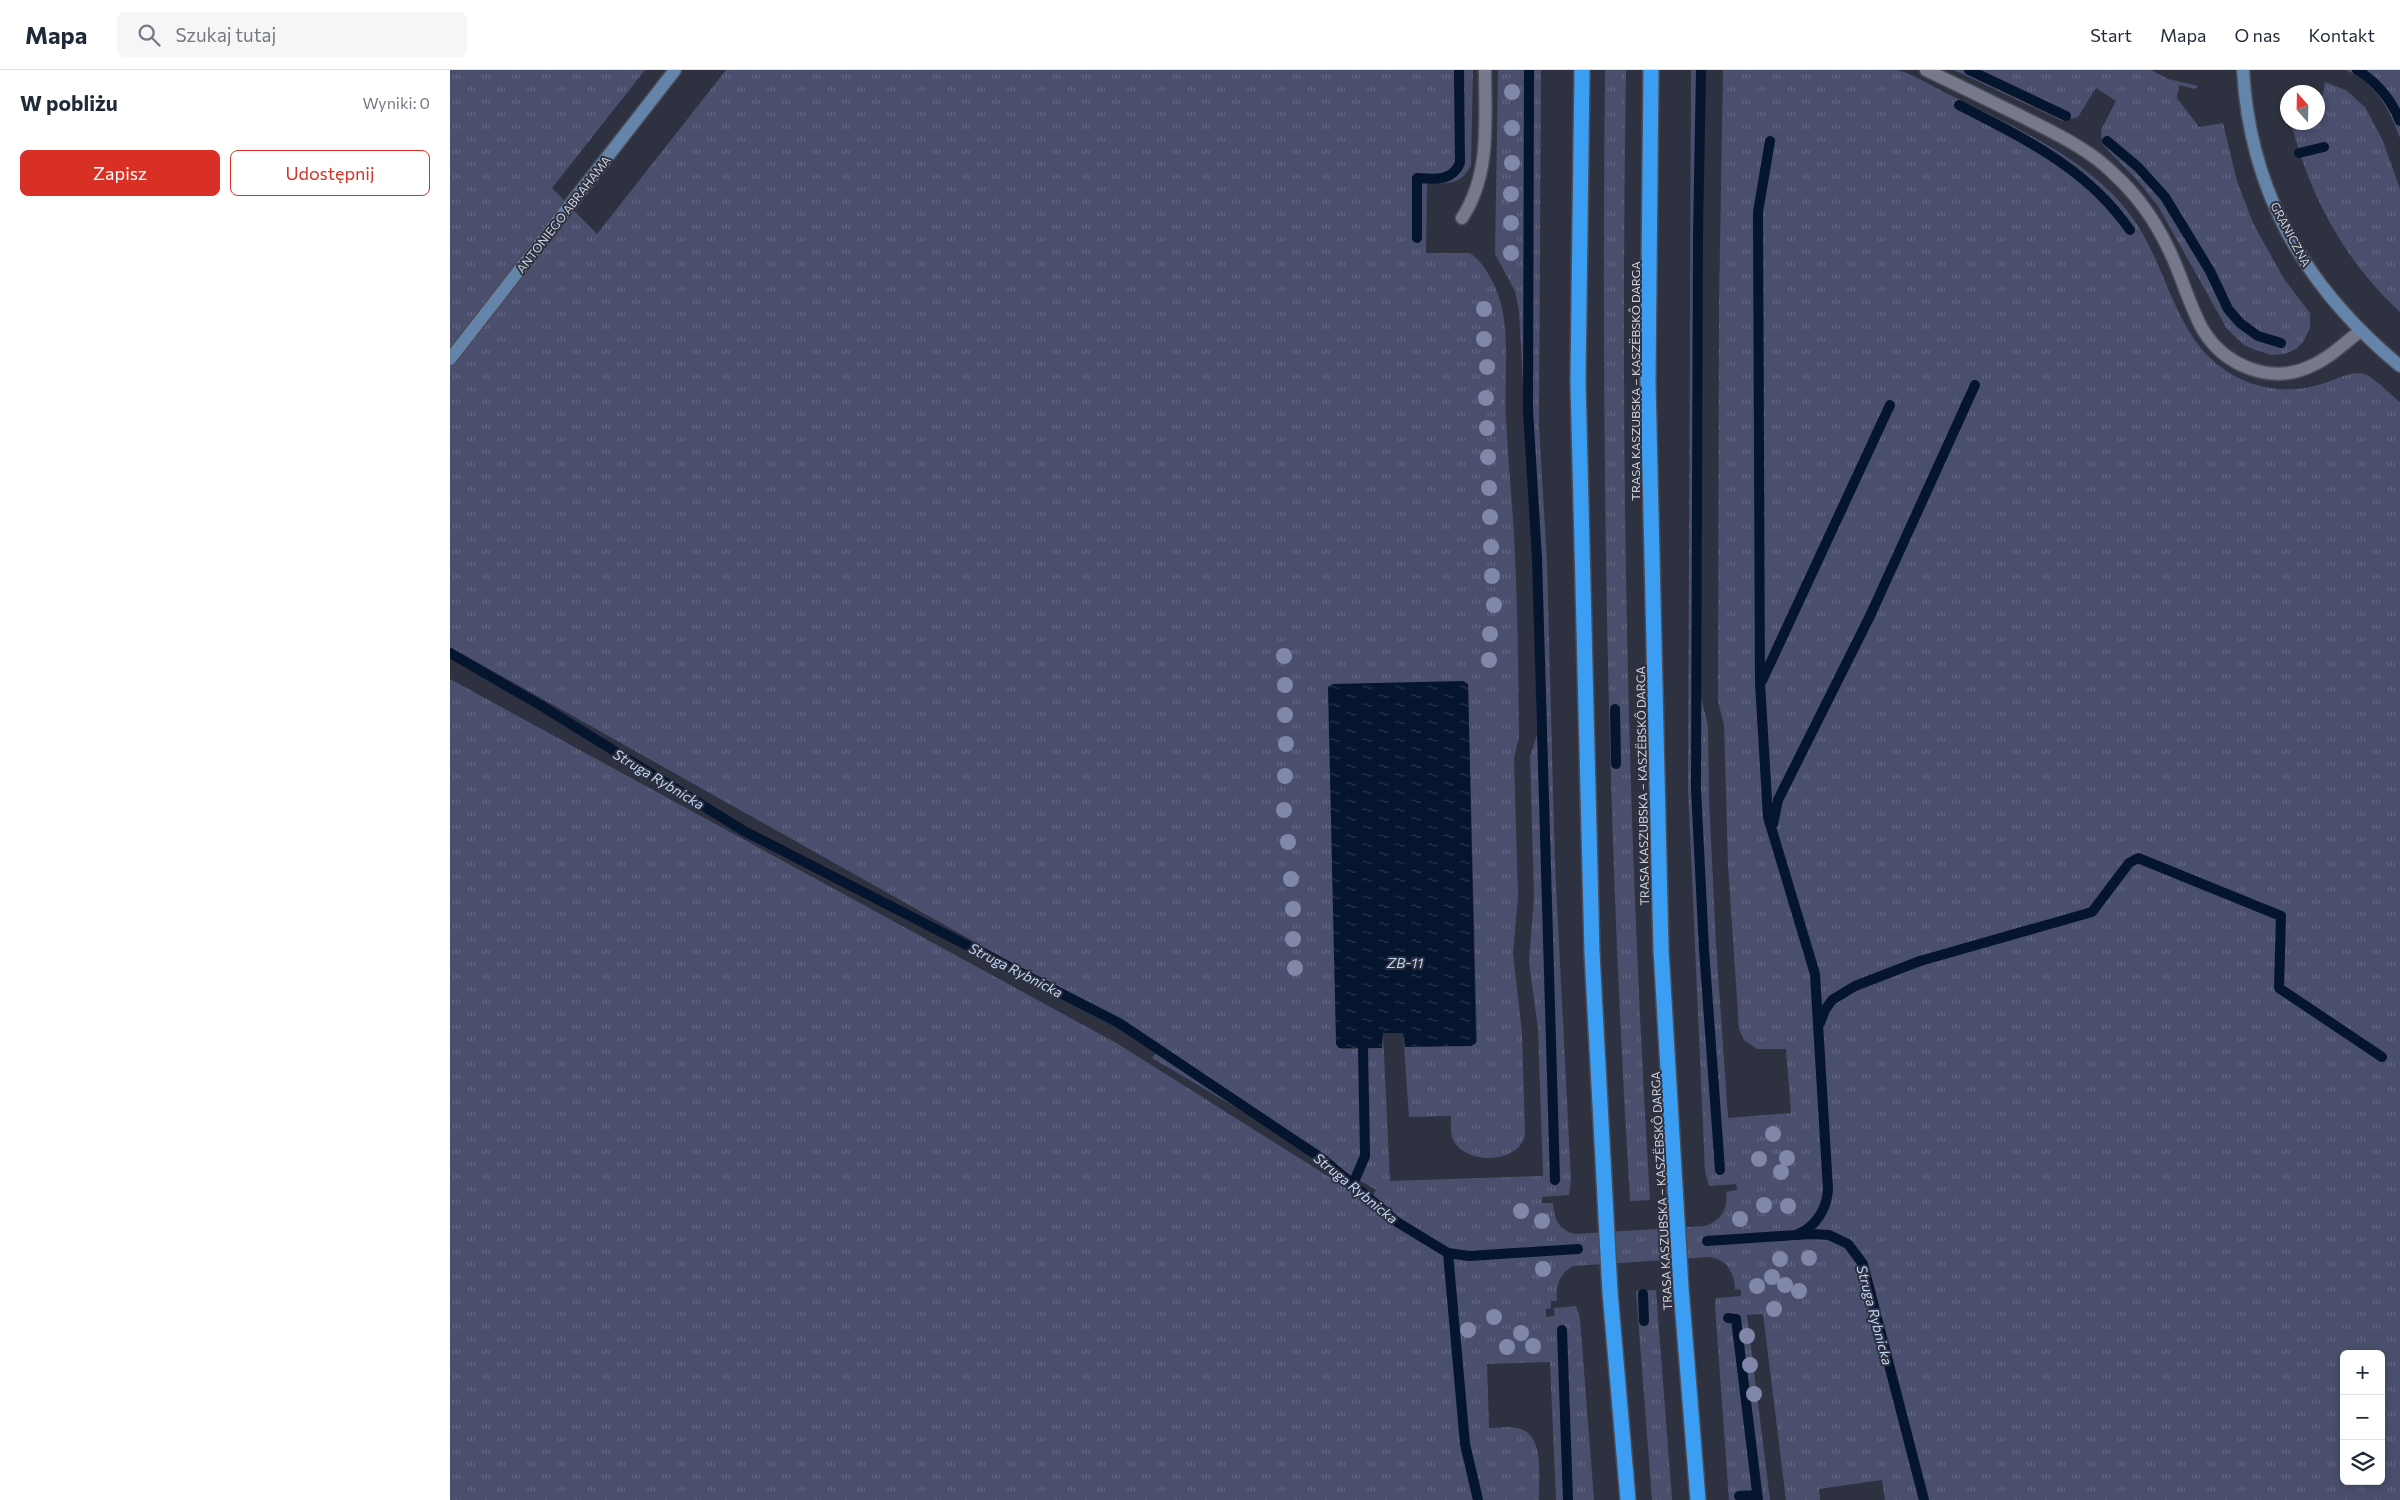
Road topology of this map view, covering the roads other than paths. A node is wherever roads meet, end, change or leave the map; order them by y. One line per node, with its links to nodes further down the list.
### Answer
1 (675, 70): 9 (main road, ANTONIEGO ABRAHAMA)
2 (1485, 70): 7 (lane)
3 (1582, 70): 11 (highway)
4 (1651, 70): 12 (highway, TRASA KASZUBSKA – KASZËBSKÔ DARGA)
5 (1926, 70): 8 (lane)
6 (2243, 70): 8 (main road, GRANICZNA)
7 (1462, 218)
8 (2360, 331): 10 (main road, GRANICZNA)
9 (450, 358)
10 (2400, 366)
11 (1628, 1500)
12 (1698, 1500)

